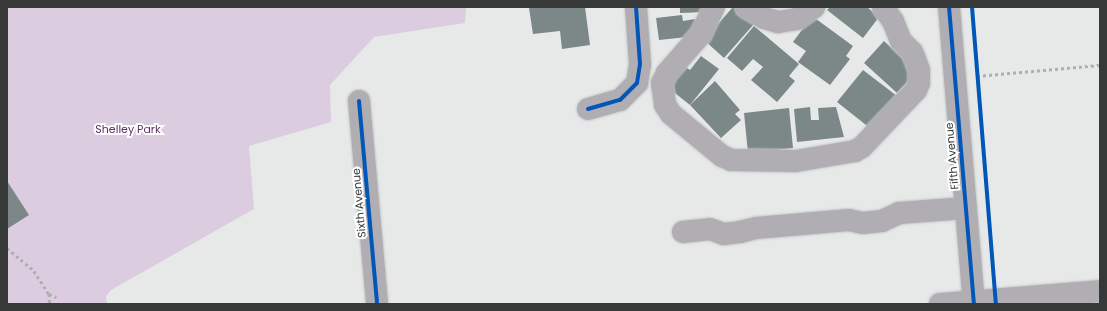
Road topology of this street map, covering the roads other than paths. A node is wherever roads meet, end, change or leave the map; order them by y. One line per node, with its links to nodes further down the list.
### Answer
1 (636, 7): 8 (street)
2 (714, 7): 5 (street)
3 (746, 7): 4 (street)
4 (814, 7)
5 (883, 7)
6 (949, 7): 9 (street, Fifth Avenue)
7 (359, 101): 13 (street, Sixth Avenue)
8 (588, 109)
9 (966, 208): 10 (street); 12 (street, Fifth Avenue)
10 (683, 232)
11 (1100, 291): 12 (street)
12 (973, 302): 14 (street)
13 (377, 304)
14 (940, 304)

